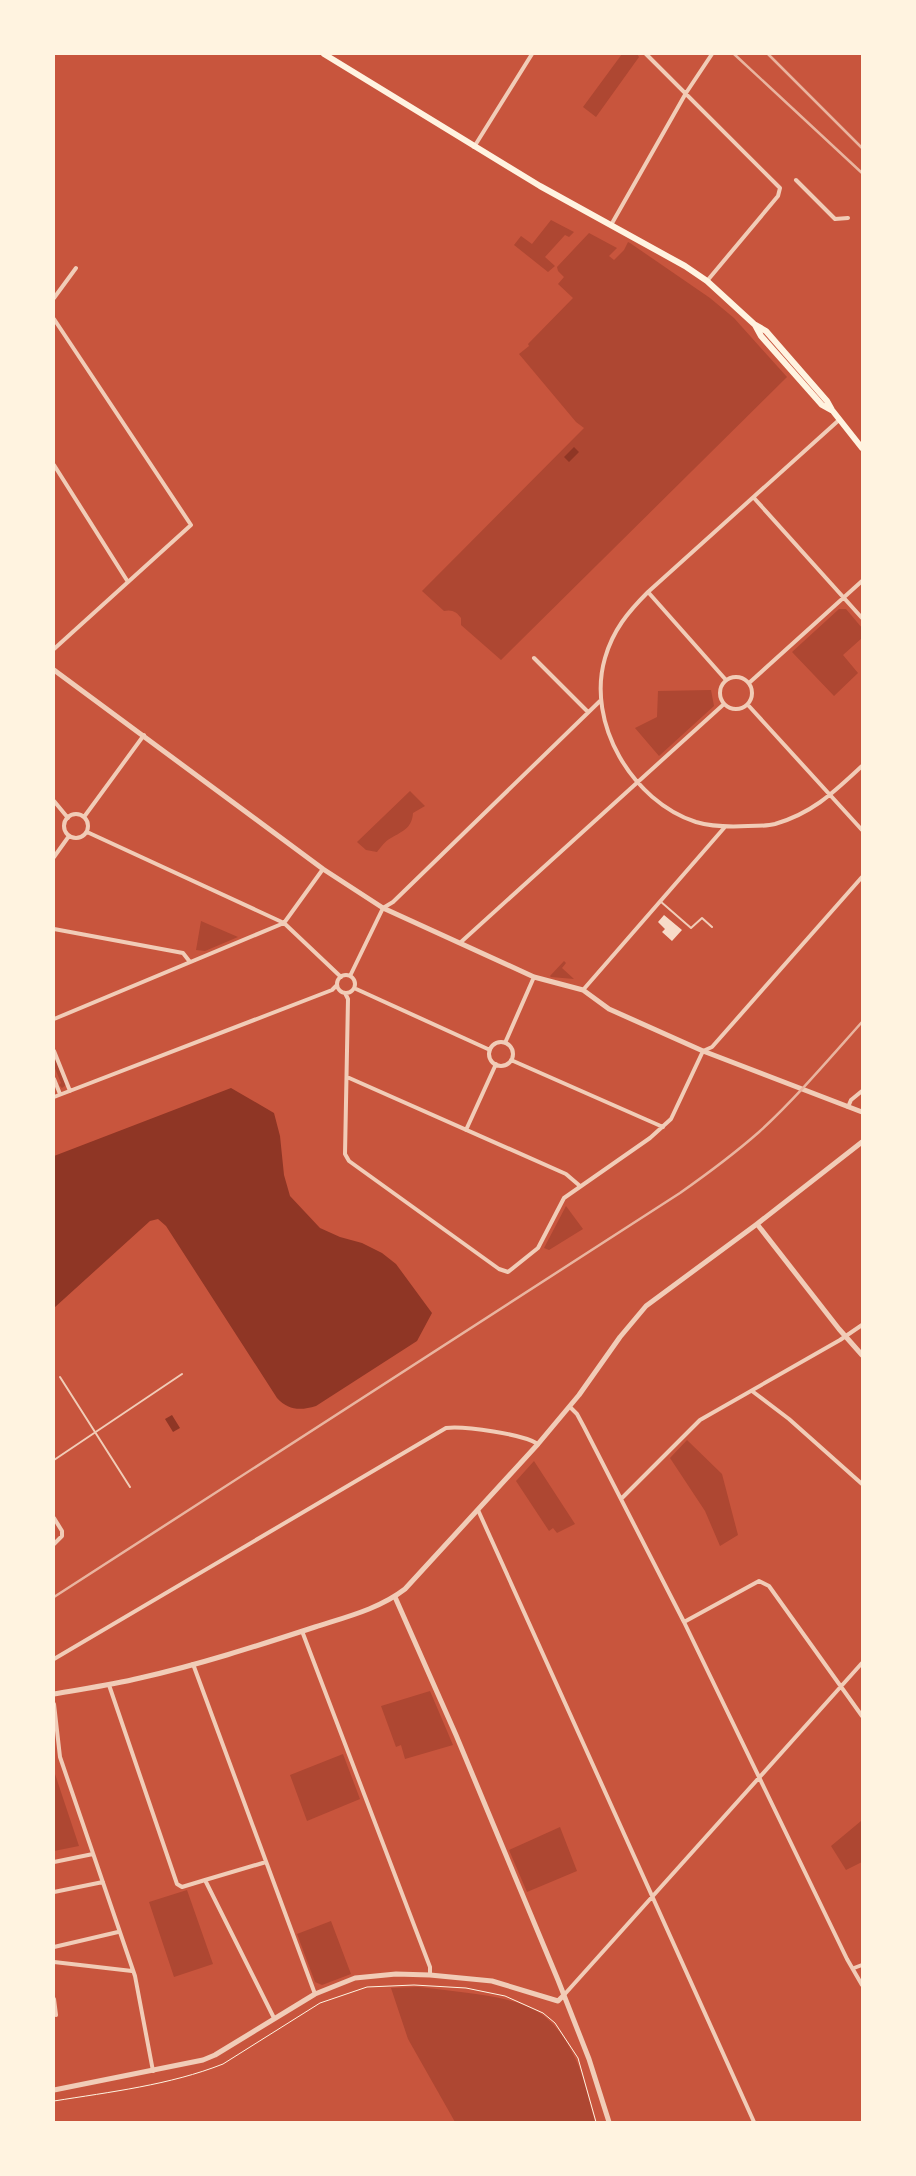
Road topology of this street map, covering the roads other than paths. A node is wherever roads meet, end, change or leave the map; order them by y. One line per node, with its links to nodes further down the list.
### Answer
1 (324, 54): 6 (main road)
2 (532, 54): 6 (street)
3 (646, 54): 5 (street)
4 (712, 54): 5 (street)
5 (686, 93): 9 (street); 11 (street)
6 (474, 147): 9 (main road)
7 (796, 180): 8 (street)
8 (848, 218)
9 (611, 224): 11 (main road)
10 (76, 268): 12 (street)
11 (707, 281): 14 (main road)
12 (54, 298)
13 (54, 319): 19 (street)
14 (840, 420): 15 (main road); 17 (street)
15 (862, 448)
16 (54, 465): 19 (street)
17 (754, 498): 20 (street); 21 (street)
18 (862, 580): 21 (street)
19 (128, 582): 23 (street)
20 (648, 592): 26 (street); 28 (street)
21 (844, 598): 22 (street); 27 (street)
22 (862, 618)
23 (54, 649)
24 (534, 658): 31 (street)
25 (54, 670): 32 (street)
26 (726, 680): 27 (street); 29 (street)
27 (748, 683): 30 (street)
28 (600, 701): 31 (street); 34 (street)
29 (724, 704): 30 (street); 34 (street)
30 (748, 705): 35 (street)
31 (588, 712): 47 (street)
32 (144, 735): 37 (street); 44 (street)
33 (862, 766): 35 (street)
34 (637, 783): 39 (street); 51 (street)
35 (831, 796): 39 (street); 40 (street)
36 (54, 801): 38 (street)
37 (84, 817): 38 (street); 41 (street)
38 (68, 818): 42 (street)
39 (724, 828): 46 (street)
40 (862, 830)
41 (87, 832): 42 (street); 48 (street)
42 (69, 836): 43 (street)
43 (54, 857)
44 (323, 868): 47 (street); 48 (street)
45 (862, 877): 64 (street)
46 (660, 901): 49 (lane); 58 (street)
47 (383, 908): 51 (street); 53 (street)
48 (284, 923): 52 (street); 54 (street)
49 (712, 927)
50 (54, 930): 52 (street)
51 (461, 942): 55 (street)
52 (190, 962): 60 (street)
53 (350, 976): 54 (street); 57 (street)
54 (341, 977): 56 (street)
55 (534, 977): 58 (street); 61 (street)
56 (337, 986): 59 (street); 69 (street)
57 (354, 988): 59 (street); 62 (street)
58 (583, 990): 64 (street)
59 (345, 993): 67 (street)
60 (54, 1019)
61 (506, 1043): 62 (street); 65 (street)
62 (490, 1050): 66 (street)
63 (54, 1051): 69 (street)
64 (703, 1052): 73 (street); 75 (street)
65 (511, 1060): 66 (street); 75 (street)
66 (496, 1064): 76 (street)
67 (347, 1077): 76 (street); 78 (street)
68 (54, 1079): 71 (street)
69 (70, 1091): 71 (street)
70 (862, 1091): 73 (street)
71 (60, 1094): 72 (street)
72 (54, 1097)
73 (848, 1107): 74 (street)
74 (862, 1112)
75 (663, 1127): 78 (street)
76 (466, 1130): 78 (street)
77 (862, 1142): 79 (street)
78 (580, 1186)
79 (757, 1224): 81 (street); 86 (street)
80 (862, 1325): 81 (street)
81 (846, 1336): 82 (street); 85 (street)
82 (862, 1354)
83 (182, 1374): 87 (lane)
84 (60, 1377): 87 (lane)
85 (752, 1391): 90 (street); 92 (street)
86 (570, 1407): 88 (street); 92 (street)
87 (96, 1432): 89 (lane); 91 (lane)
88 (538, 1444): 93 (street); 99 (street)
89 (54, 1460)
90 (862, 1484)
91 (130, 1487)
92 (621, 1499): 97 (street)
93 (478, 1510): 96 (street); 116 (street)
94 (54, 1518): 95 (street)
95 (54, 1544)
96 (395, 1597): 98 (street); 126 (street)
97 (684, 1622): 103 (street); 109 (street)
98 (302, 1631): 101 (street); 123 (street)
99 (54, 1659)
100 (862, 1663): 103 (street)
101 (193, 1664): 102 (street); 112 (street)
102 (109, 1685): 104 (street); 113 (street)
103 (841, 1686): 106 (street); 109 (street)
104 (54, 1694)
105 (54, 1704): 107 (street)
106 (862, 1716)
107 (60, 1758): 108 (street); 110 (street)
108 (54, 1759)
109 (760, 1777): 116 (street); 121 (street)
110 (93, 1854): 111 (street); 114 (street)
111 (54, 1862)
112 (266, 1862): 113 (street); 125 (street)
113 (205, 1880): 129 (street)
114 (103, 1882): 115 (street); 117 (street)
115 (54, 1892)
116 (652, 1897): 126 (street); 133 (street)
117 (118, 1932): 118 (street); 122 (street)
118 (54, 1947)
119 (54, 1962): 122 (street)
120 (862, 1965): 121 (street)
121 (854, 1968): 124 (street)
122 (132, 1971): 130 (street)
123 (430, 1975): 125 (street); 126 (street)
124 (862, 1985)
125 (315, 1994): 129 (street)
126 (564, 1995): 132 (street)
127 (54, 1999): 128 (street)
128 (56, 2014)
129 (274, 2018): 130 (street)
130 (153, 2071): 131 (street)
131 (54, 2090)
132 (609, 2122)
133 (754, 2122)

